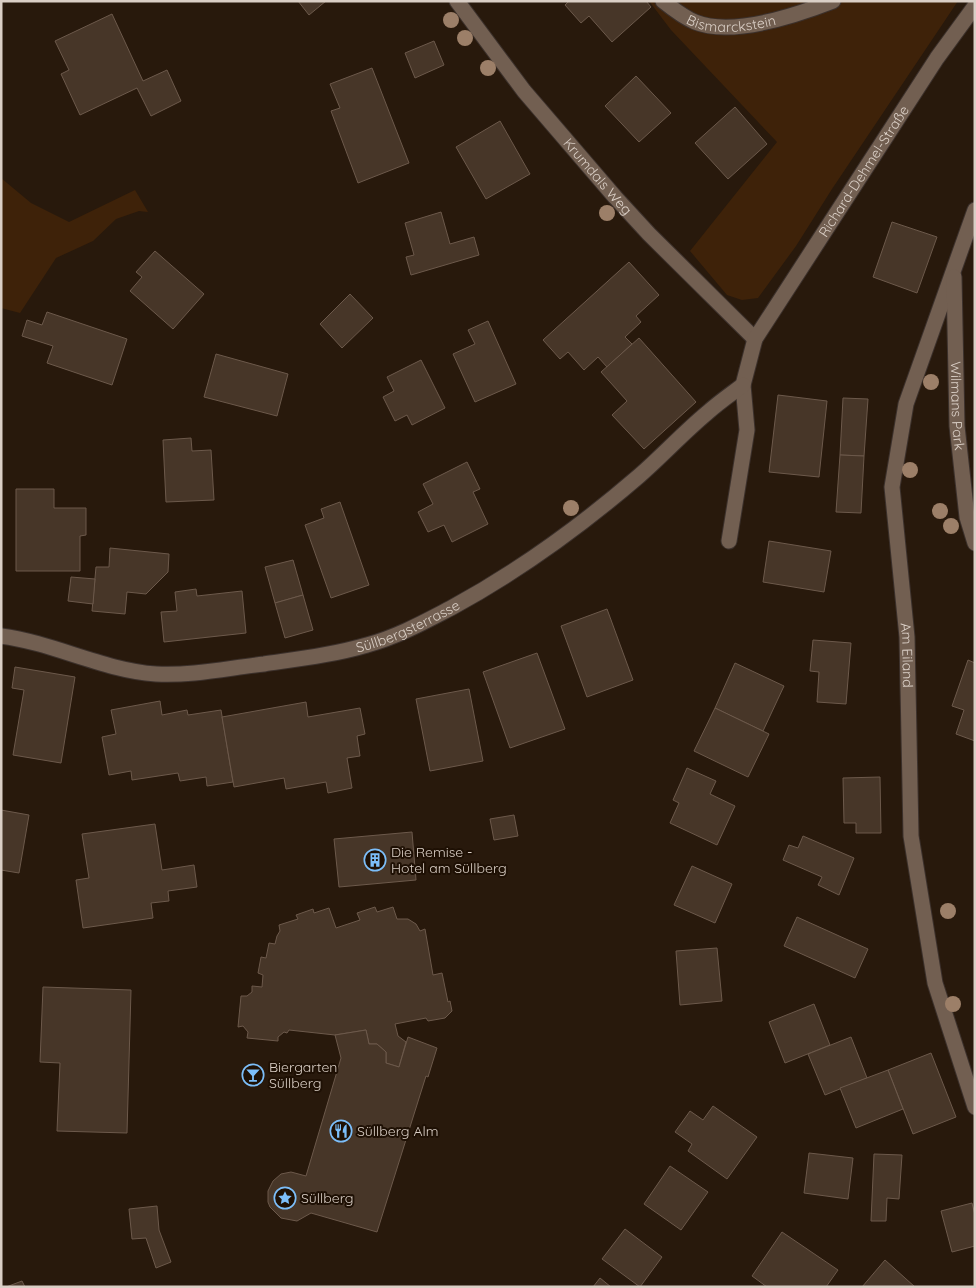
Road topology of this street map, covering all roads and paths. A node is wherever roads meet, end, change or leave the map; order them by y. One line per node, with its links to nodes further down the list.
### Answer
1 (457, 1): 7 (street, Krumdals Weg)
2 (663, 1): 3 (street, Bismarckstein)
3 (833, 1)
4 (975, 6): 7 (street, Richard-Dehmel-Straße)
5 (975, 210): 6 (street, Am Eiland)
6 (953, 268): 10 (street, Wilmans Park); 12 (street, Am Eiland)
7 (755, 339): 8 (street)
8 (743, 385): 9 (street); 11 (street, Süllbergsterrasse)
9 (729, 540)
10 (975, 543)
11 (1, 636)
12 (975, 1107)

